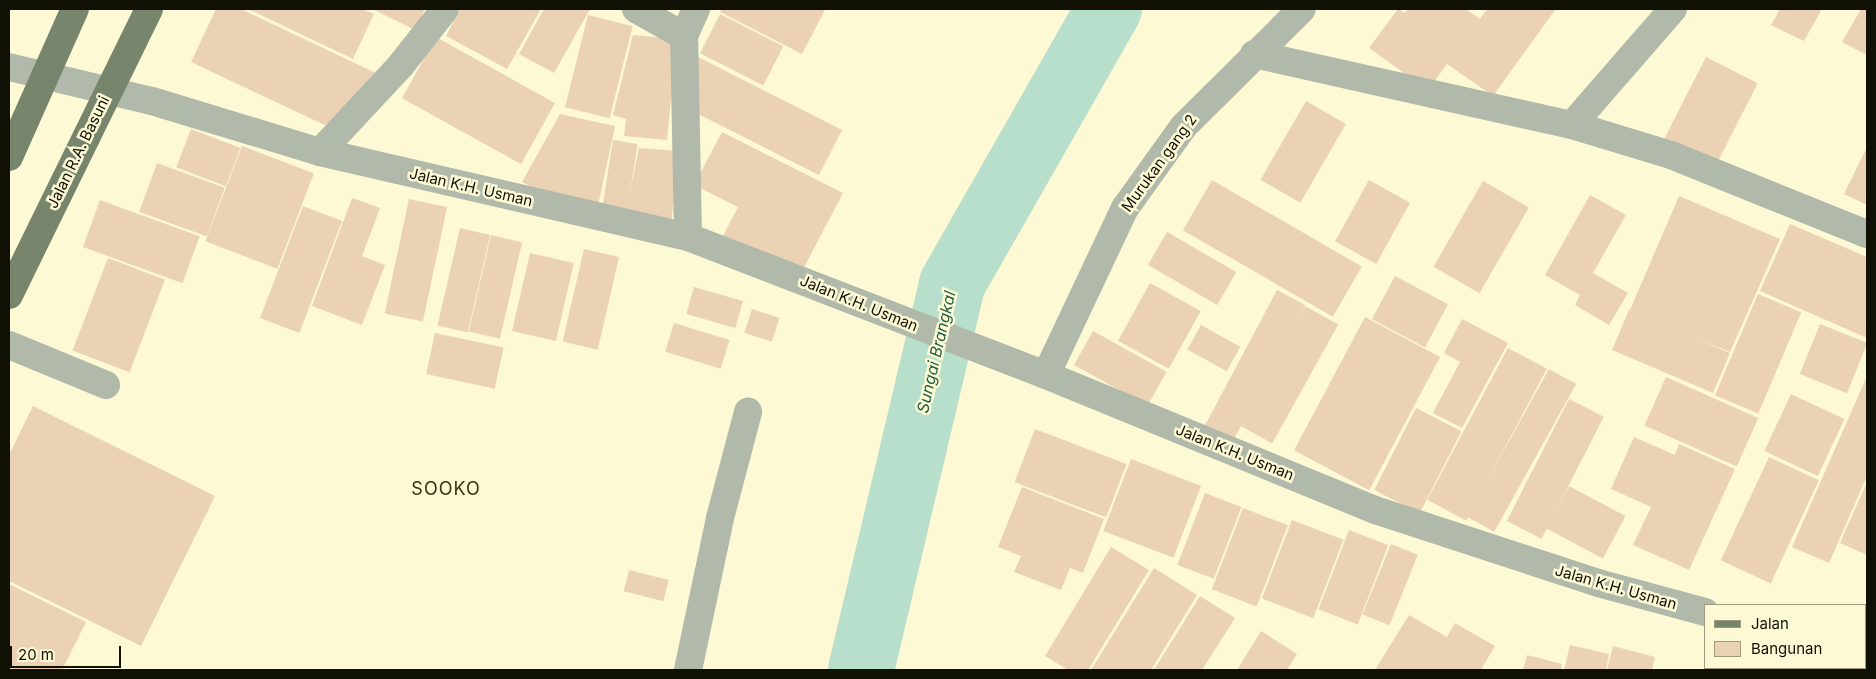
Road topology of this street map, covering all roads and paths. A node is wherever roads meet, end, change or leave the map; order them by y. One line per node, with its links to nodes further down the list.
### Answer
1 (75, 9): 11 (main road)
2 (149, 9): 12 (main road, Jalan R.A. Basuni)
3 (445, 9): 14 (street)
4 (636, 9): 8 (street)
5 (696, 9): 8 (street)
6 (1302, 9): 9 (street, Murukan gang 2)
7 (1673, 9): 13 (street)
8 (684, 36): 17 (street)
9 (1254, 54): 13 (street); 20 (street, Murukan gang 2)
10 (9, 67): 11 (street, Jalan K.H. Usman)
11 (46, 78): 12 (street, Jalan K.H. Usman); 15 (main road)
12 (108, 90): 14 (street, Jalan K.H. Usman); 18 (main road, Jalan R.A. Basuni)
13 (1572, 124): 16 (street)
14 (320, 152): 17 (street, Jalan K.H. Usman)
15 (9, 157)
16 (1867, 234)
17 (688, 237): 20 (street, Jalan K.H. Usman)
18 (9, 295)
19 (9, 345): 21 (street)
20 (1046, 375): 23 (street, Jalan K.H. Usman)
21 (106, 385)
22 (748, 412): 24 (street)
23 (1704, 612)
24 (688, 670)

